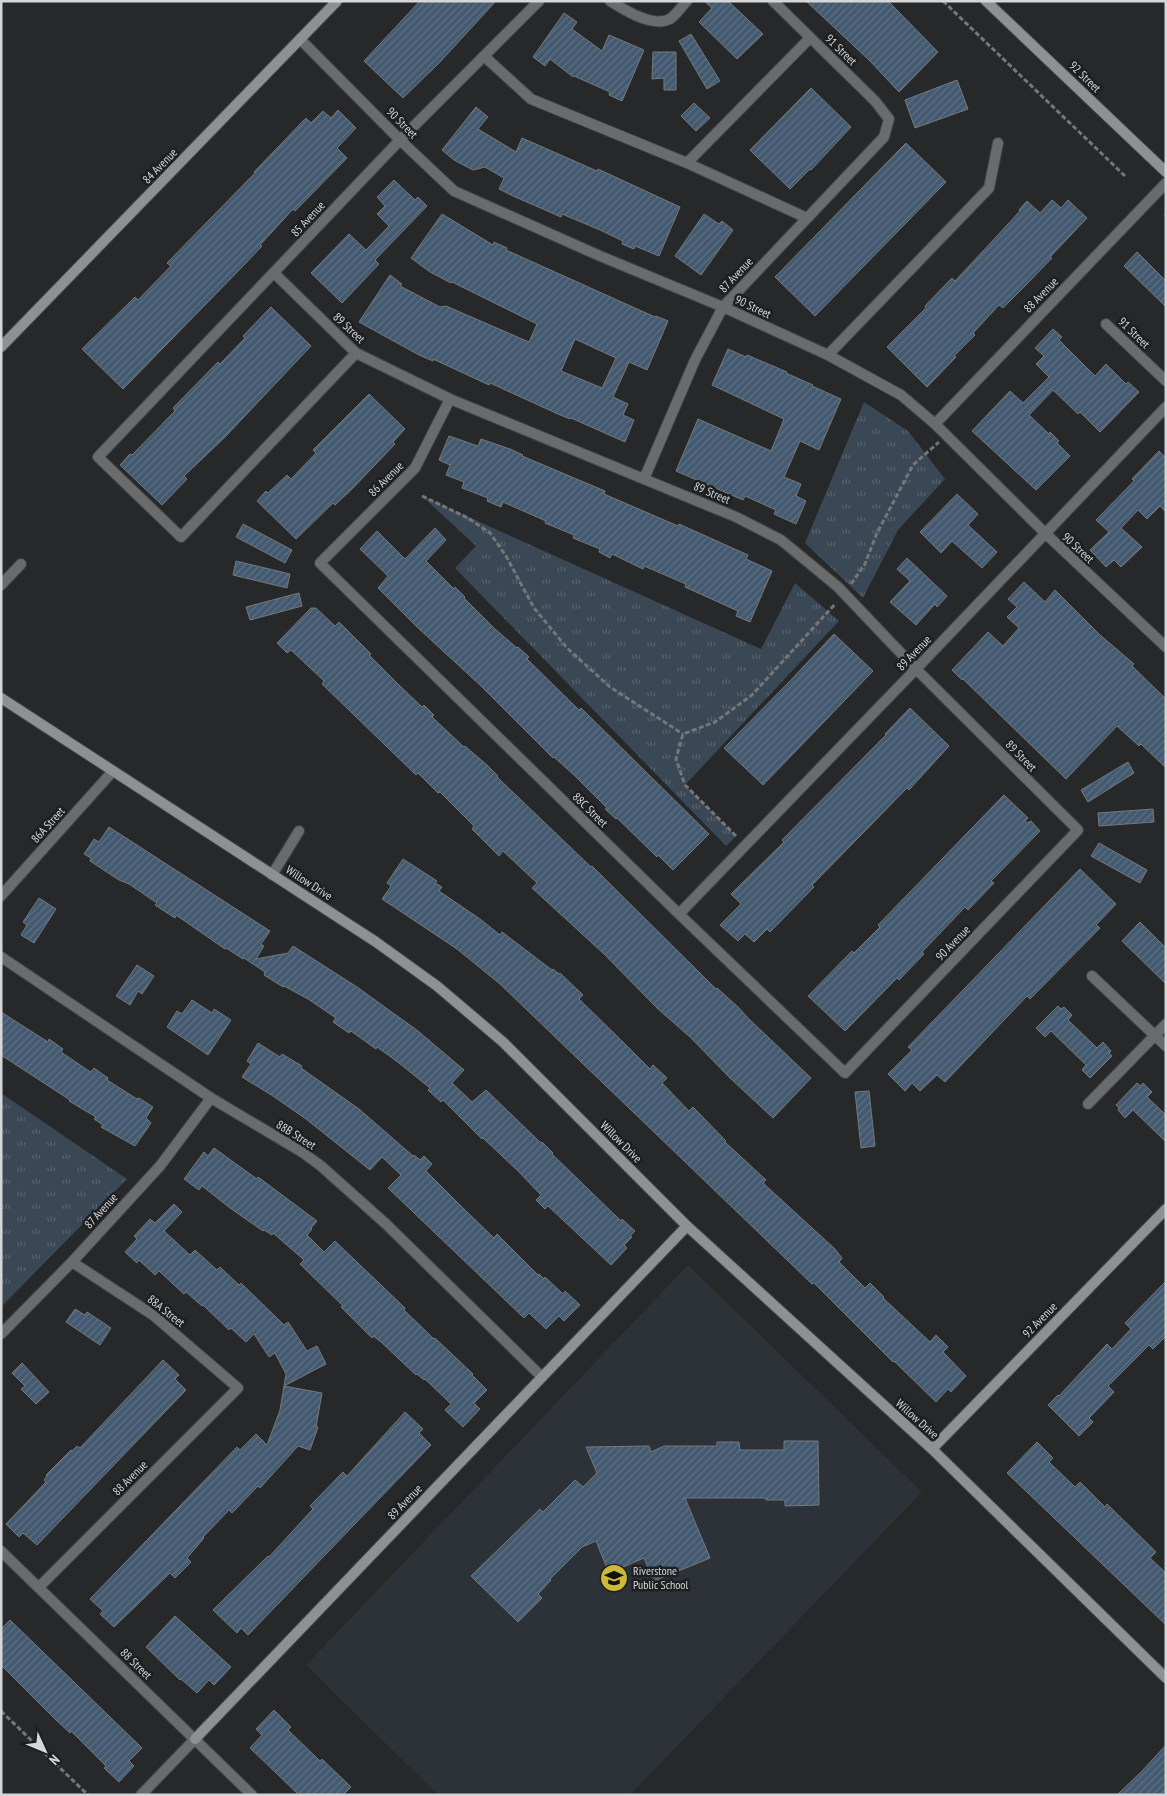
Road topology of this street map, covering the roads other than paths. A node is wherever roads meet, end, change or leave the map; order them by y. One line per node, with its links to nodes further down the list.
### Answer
1 (337, 1): 8 (street, 84 Avenue)
2 (539, 1): 9 (street, 85 Avenue)
3 (610, 1): 4 (street)
4 (687, 1)
5 (773, 1): 7 (street, 91 Street)
6 (986, 1): 14 (street, 92 Street)
7 (810, 38): 10 (street, 91 Street); 13 (street)
8 (300, 39): 11 (street, 90 Street); 20 (street, 84 Avenue)
9 (484, 56): 11 (street, 85 Avenue); 13 (street)
10 (889, 119): 16 (street, 87 Avenue)
11 (400, 140): 17 (street, 85 Avenue); 18 (street, 90 Street)
12 (998, 143): 22 (street)
13 (687, 163): 16 (street)
14 (1166, 172)
15 (1166, 183): 26 (street, 88 Avenue)
16 (808, 218): 18 (street, 87 Avenue)
17 (274, 273): 21 (street, 89 Street); 21 (street, 85 Avenue)
18 (723, 307): 22 (street, 90 Street); 27 (street, 87 Avenue)
19 (1106, 324): 23 (street, 91 Street)
20 (1, 348)
21 (356, 353): 24 (street, 89 Street)
22 (828, 355): 26 (street, 90 Street)
23 (1166, 381)
24 (450, 399): 27 (street, 89 Street); 29 (street, 86 Avenue)
25 (1166, 407): 28 (street, 89 Avenue)
26 (935, 424): 28 (street, 90 Street)
27 (644, 479): 33 (street, 89 Street)
28 (1046, 534): 32 (street, 90 Street); 33 (street, 89 Avenue)
29 (320, 563): 40 (street, 88C Street)
30 (21, 564): 31 (street)
31 (1, 585)
32 (1166, 647)
33 (916, 669): 36 (street, 89 Street); 40 (street, 89 Avenue)
34 (1, 698): 35 (street, Willow Drive)
35 (113, 771): 38 (street, Willow Drive); 39 (street, 86A Street)
36 (1078, 830): 46 (street, 90 Avenue)
37 (299, 831): 38 (street)
38 (272, 875): 50 (street, Willow Drive)
39 (1, 896)
40 (679, 914): 46 (street, 88C Street)
41 (1, 957): 47 (street, 88B Street)
42 (1092, 976): 44 (street)
43 (1166, 1024): 44 (street)
44 (1155, 1036): 45 (street); 48 (street)
45 (1166, 1046)
46 (845, 1073)
47 (211, 1098): 51 (street, 87 Avenue); 53 (street, 88B Street)
48 (1088, 1104)
49 (1166, 1209): 55 (street, 92 Avenue)
50 (687, 1226): 53 (street, 89 Avenue); 55 (street, Willow Drive)
51 (72, 1262): 52 (street, 87 Avenue); 54 (street, 88A Street)
52 (1, 1334)
53 (542, 1377): 59 (street, 89 Avenue)
54 (238, 1388): 57 (street, 88 Avenue)
55 (932, 1449): 58 (street, Willow Drive)
56 (1, 1551): 57 (street, 88 Street)
57 (39, 1587): 59 (street, 88 Street)
58 (1166, 1678)
59 (195, 1739): 60 (street, 89 Avenue); 61 (street, 88 Street)
60 (141, 1795)
61 (252, 1795)

